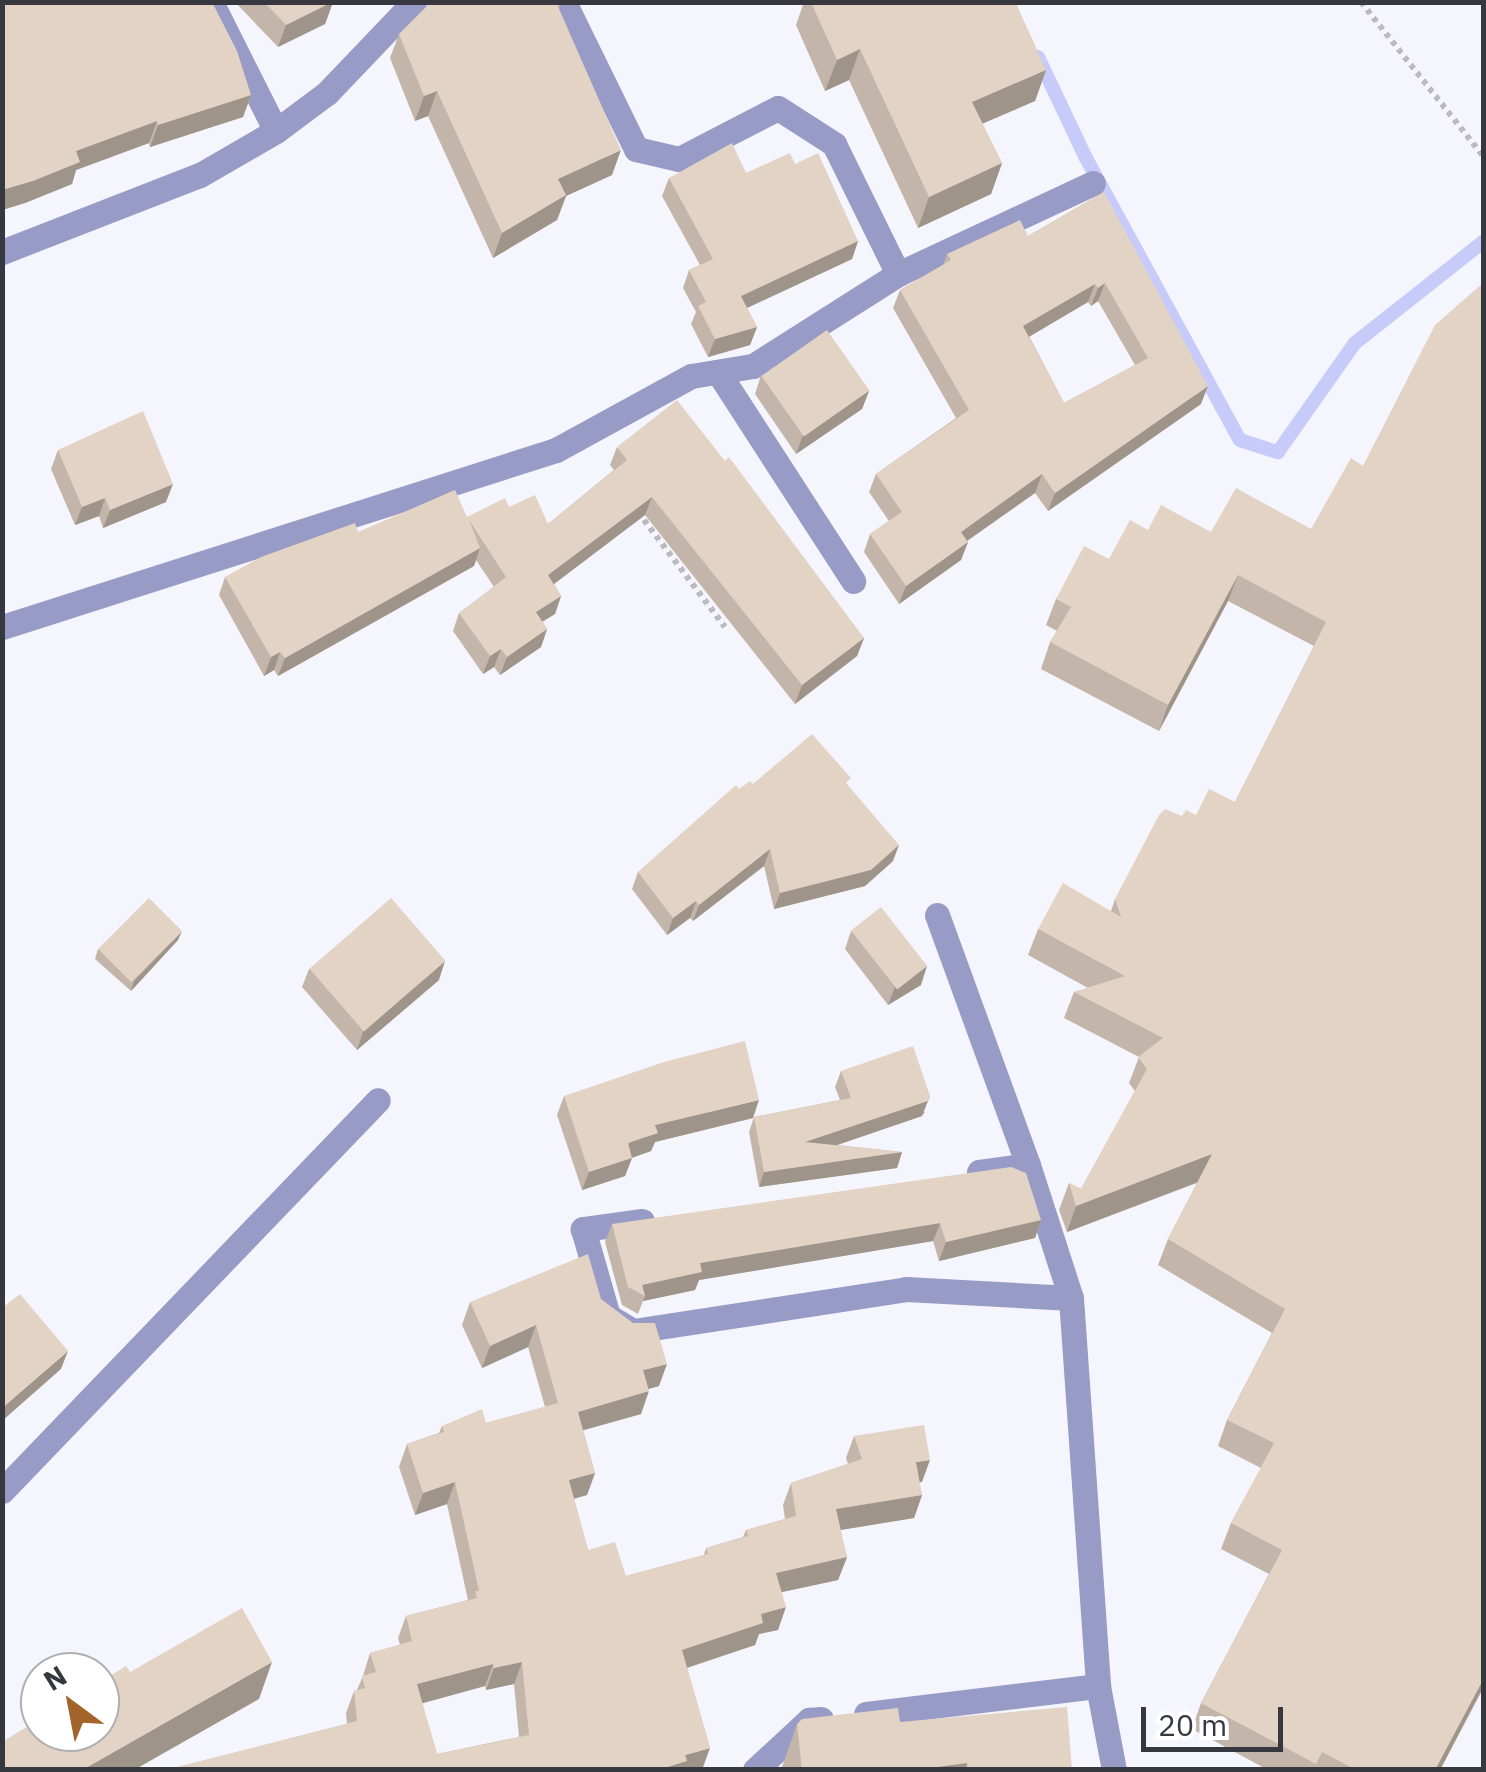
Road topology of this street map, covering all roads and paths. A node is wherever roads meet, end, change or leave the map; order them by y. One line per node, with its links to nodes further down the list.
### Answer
1 (211, 2): 5 (street)
2 (414, 2): 5 (street)
3 (564, 2): 9 (street)
4 (1361, 2): 6 (path)
5 (276, 131): 8 (street)
6 (1484, 158)
7 (1093, 183): 9 (street)
8 (2, 252)
9 (898, 274): 10 (street)
10 (718, 372): 12 (street); 13 (street)
11 (629, 500): 14 (path)
12 (853, 581)
13 (2, 627)
14 (725, 627)
15 (937, 915): 17 (street)
16 (378, 1100): 21 (street)
17 (1028, 1165): 18 (street); 20 (street)
18 (951, 1176)
19 (660, 1218): 20 (street)
20 (1070, 1298): 22 (street)
21 (2, 1491)
22 (1098, 1686): 23 (street); 24 (street)
23 (755, 1770)
24 (1114, 1770)

